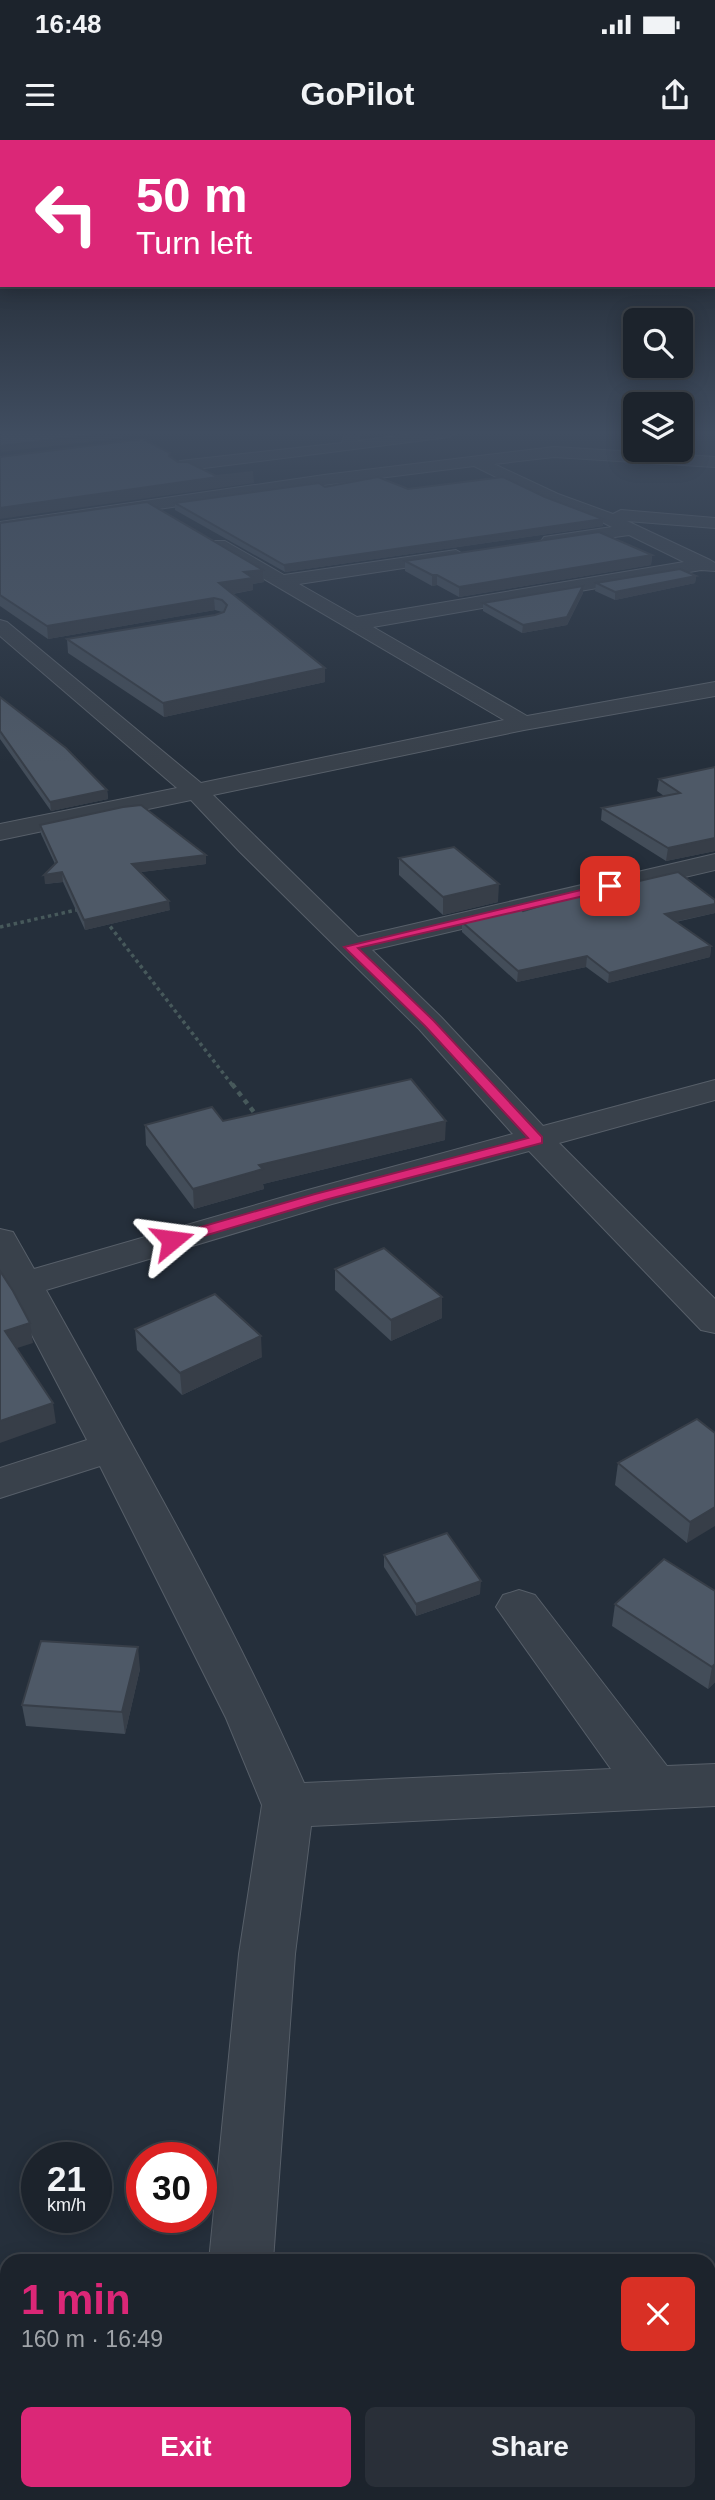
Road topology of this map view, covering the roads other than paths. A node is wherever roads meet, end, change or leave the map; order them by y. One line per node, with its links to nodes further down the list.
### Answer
1 (216, 543): 5 (street)
2 (660, 543): 4 (street)
3 (469, 553): 5 (street)
4 (709, 567): 6 (street)
5 (281, 581): 6 (street)
6 (353, 624): 11 (street)
7 (0, 626): 9 (street)
8 (57, 647): 9 (street)
9 (30, 651): 12 (street)
10 (715, 689): 11 (street)
11 (524, 723): 12 (street)
12 (198, 793): 13 (street); 15 (street)
13 (2, 829)
14 (715, 862): 15 (street)
15 (349, 947): 17 (street)
16 (715, 1090): 17 (street)
17 (537, 1140): 19 (street); 20 (street)
18 (0, 1240): 19 (street)
19 (23, 1284): 21 (street)
20 (715, 1321)
21 (112, 1447): 22 (street); 26 (street)
22 (0, 1483)
23 (519, 1607): 25 (street)
24 (715, 1785): 25 (street)
25 (654, 1788): 26 (street)
26 (288, 1805): 27 (street)
27 (242, 2254)

